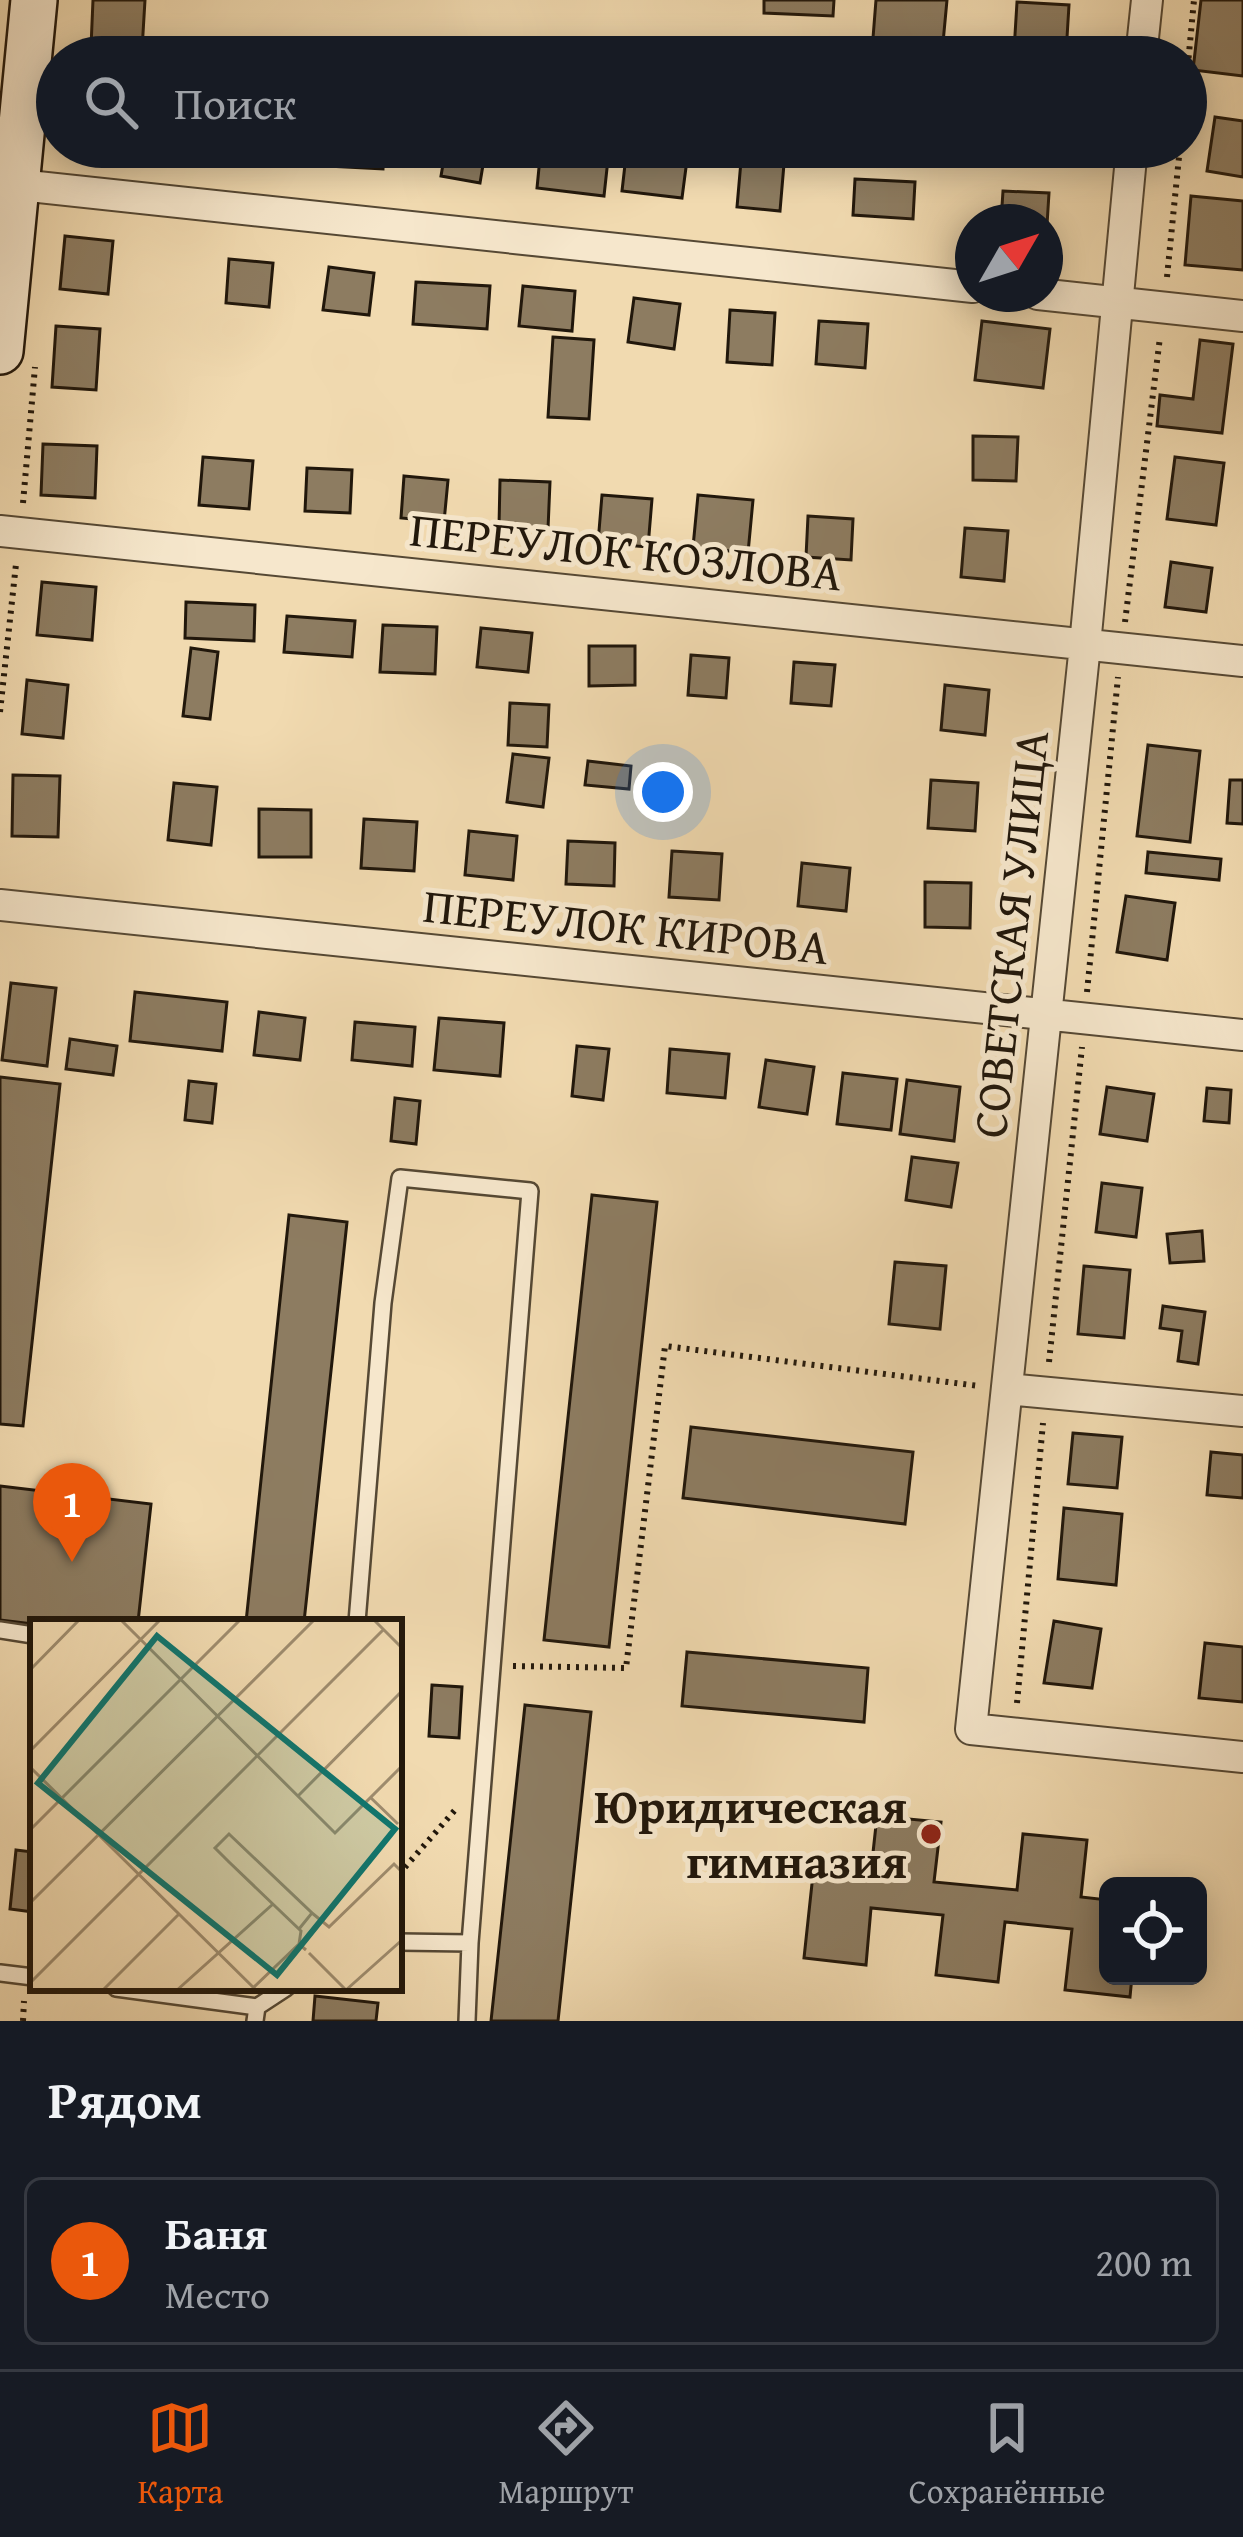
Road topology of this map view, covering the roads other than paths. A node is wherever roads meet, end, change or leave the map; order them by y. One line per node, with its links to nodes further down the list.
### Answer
1 (34, 0): 5 (street)
2 (1147, 0): 3 (street)
3 (1144, 36)
4 (1130, 168): 8 (street, СОВЕТСКАЯ УЛИЦА)
5 (8, 184): 6 (street); 10 (street)
6 (955, 285)
7 (1063, 297): 8 (street)
8 (1116, 303): 9 (street); 12 (street, СОВЕТСКАЯ УЛИЦА)
9 (1243, 316)
10 (18, 350)
11 (10, 532): 12 (street, ПЕРЕУЛОК КОЗЛОВА)
12 (1085, 645): 13 (street, ПЕРЕУЛОК КОЗЛОВА); 15 (street, СОВЕТСКАЯ УЛИЦА)
13 (1243, 661)
14 (0, 905): 15 (street, ПЕРЕУЛОК КИРОВА)
15 (1046, 1016): 16 (street, ПЕРЕУЛОК КИРОВА); 17 (street, СОВЕТСКАЯ УЛИЦА)
16 (1243, 1035)
17 (1007, 1389): 18 (street); 22 (street, СОВЕТСКАЯ УЛИЦА)
18 (1236, 1411)
19 (357, 1619): 24 (lane)
20 (0, 1630): 21 (lane)
21 (30, 1635)
22 (1243, 1757)
23 (402, 1942): 24 (lane)
24 (470, 1943): 30 (lane)
25 (0, 1972): 26 (lane)
26 (30, 1977)
27 (132, 1991): 29 (lane)
28 (283, 1991): 29 (lane)
29 (256, 2014)
30 (467, 2021)

